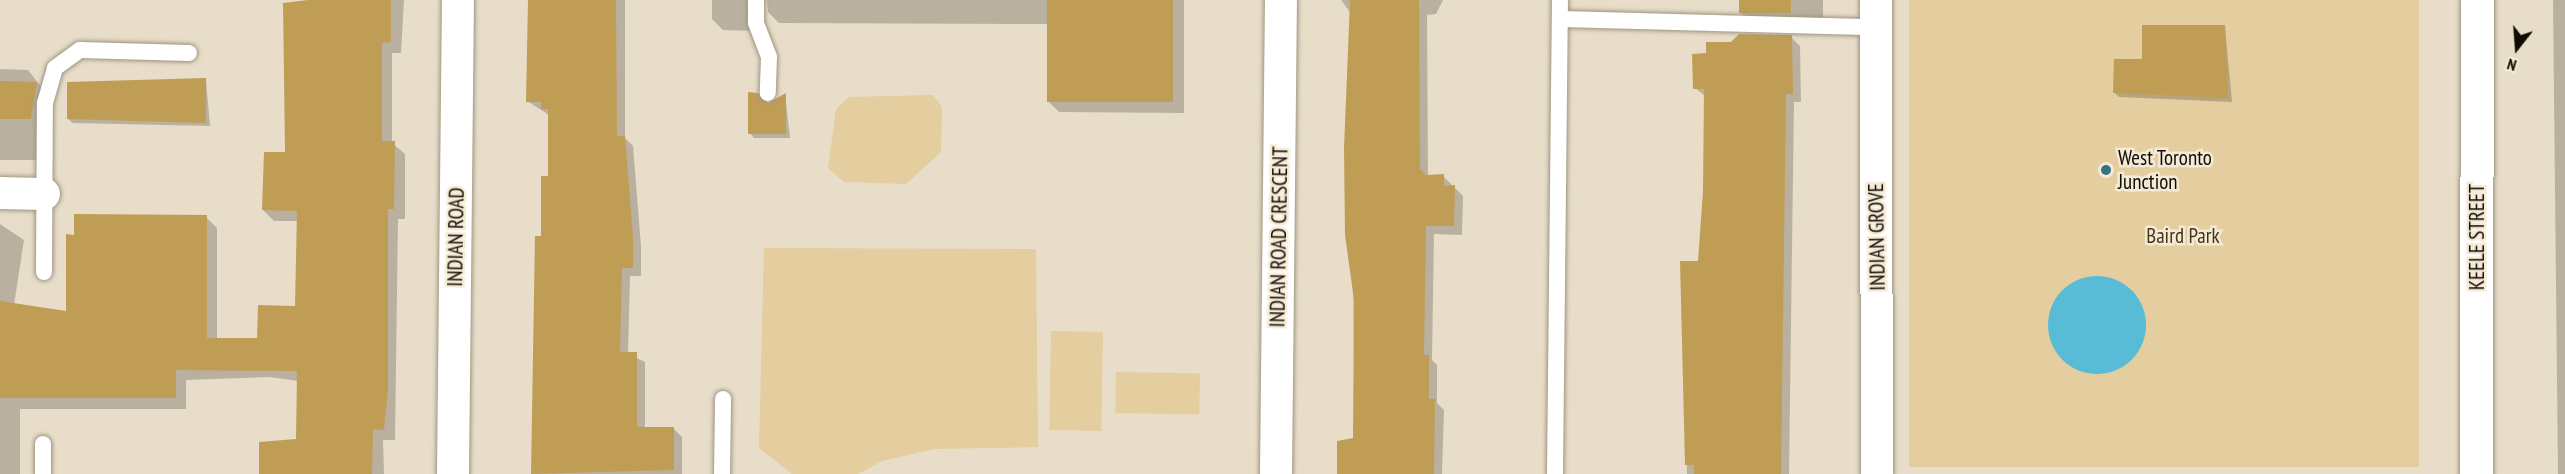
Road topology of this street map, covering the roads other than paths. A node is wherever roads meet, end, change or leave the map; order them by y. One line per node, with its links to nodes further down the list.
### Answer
1 (458, 0): 16 (street, INDIAN ROAD)
2 (756, 0): 9 (lane)
3 (1281, 0): 18 (street, INDIAN ROAD CRESCENT)
4 (1560, 0): 7 (lane)
5 (2477, 0): 21 (main road, KEELE STREET)
6 (1875, 14): 7 (lane); 20 (street, INDIAN GROVE)
7 (1560, 19): 19 (lane)
8 (189, 53): 11 (lane)
9 (768, 93)
10 (0, 193): 11 (street)
11 (44, 194): 12 (lane)
12 (44, 272)
13 (723, 399): 17 (lane)
14 (43, 444): 15 (lane)
15 (43, 474)
16 (453, 474)
17 (722, 474)
18 (1276, 474)
19 (1555, 474)
20 (1877, 474)
21 (2476, 474)

